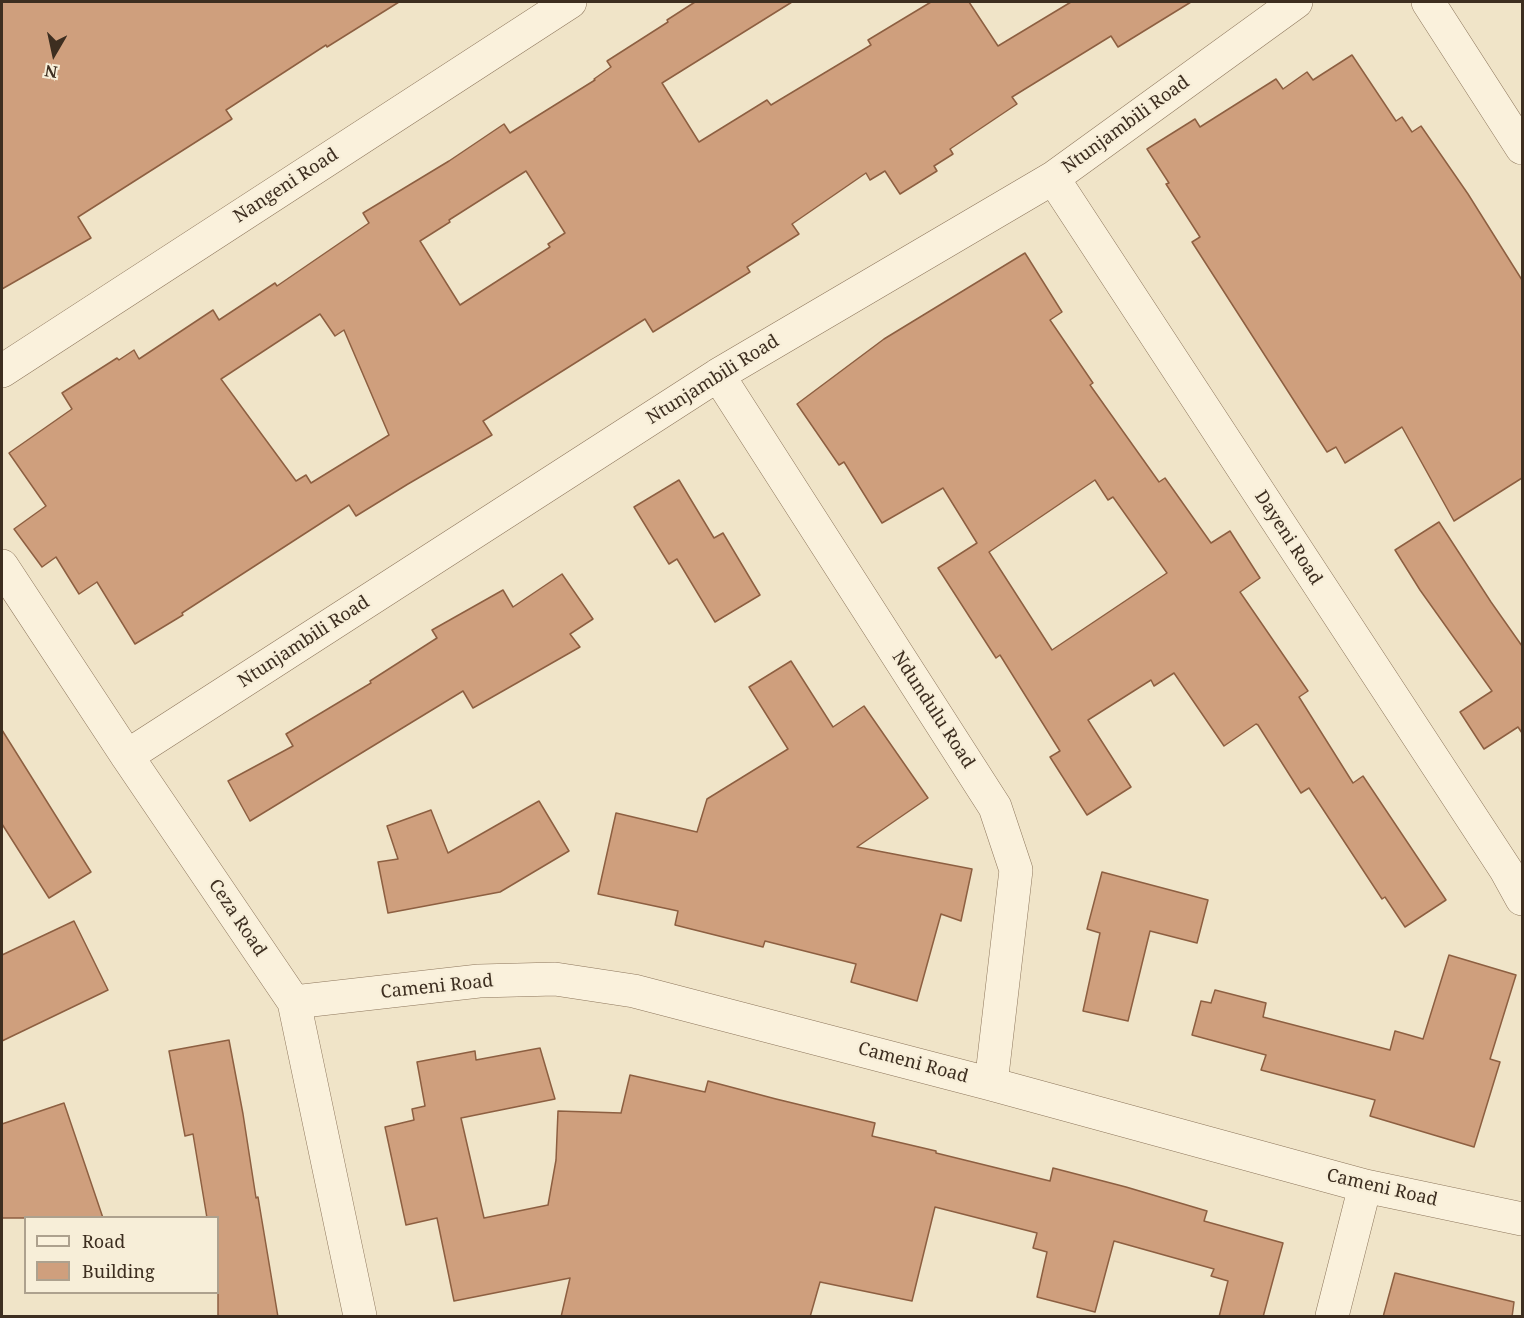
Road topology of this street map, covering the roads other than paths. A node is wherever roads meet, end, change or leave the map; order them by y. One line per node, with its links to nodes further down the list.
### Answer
1 (570, 2): 6 (street, Nangeni Road)
2 (1296, 2): 5 (street, Ntunjambili Road)
3 (1428, 2): 4 (street)
4 (1522, 148)
5 (1053, 178): 7 (street, Ntunjambili Road); 10 (street, Dayeni Road)
6 (2, 371)
7 (718, 375): 9 (street, Ntunjambili Road); 12 (street, Ndundulu Road)
8 (2, 566): 9 (street, Ceza Road)
9 (127, 756): 11 (street, Ceza Road)
10 (1522, 899)
11 (294, 1002): 12 (street, Cameni Road); 15 (street, Ceza Road)
12 (991, 1084): 13 (street, Cameni Road)
13 (1365, 1186): 14 (street, Cameni Road); 16 (street)
14 (1522, 1219)
15 (360, 1317)
16 (1332, 1317)

